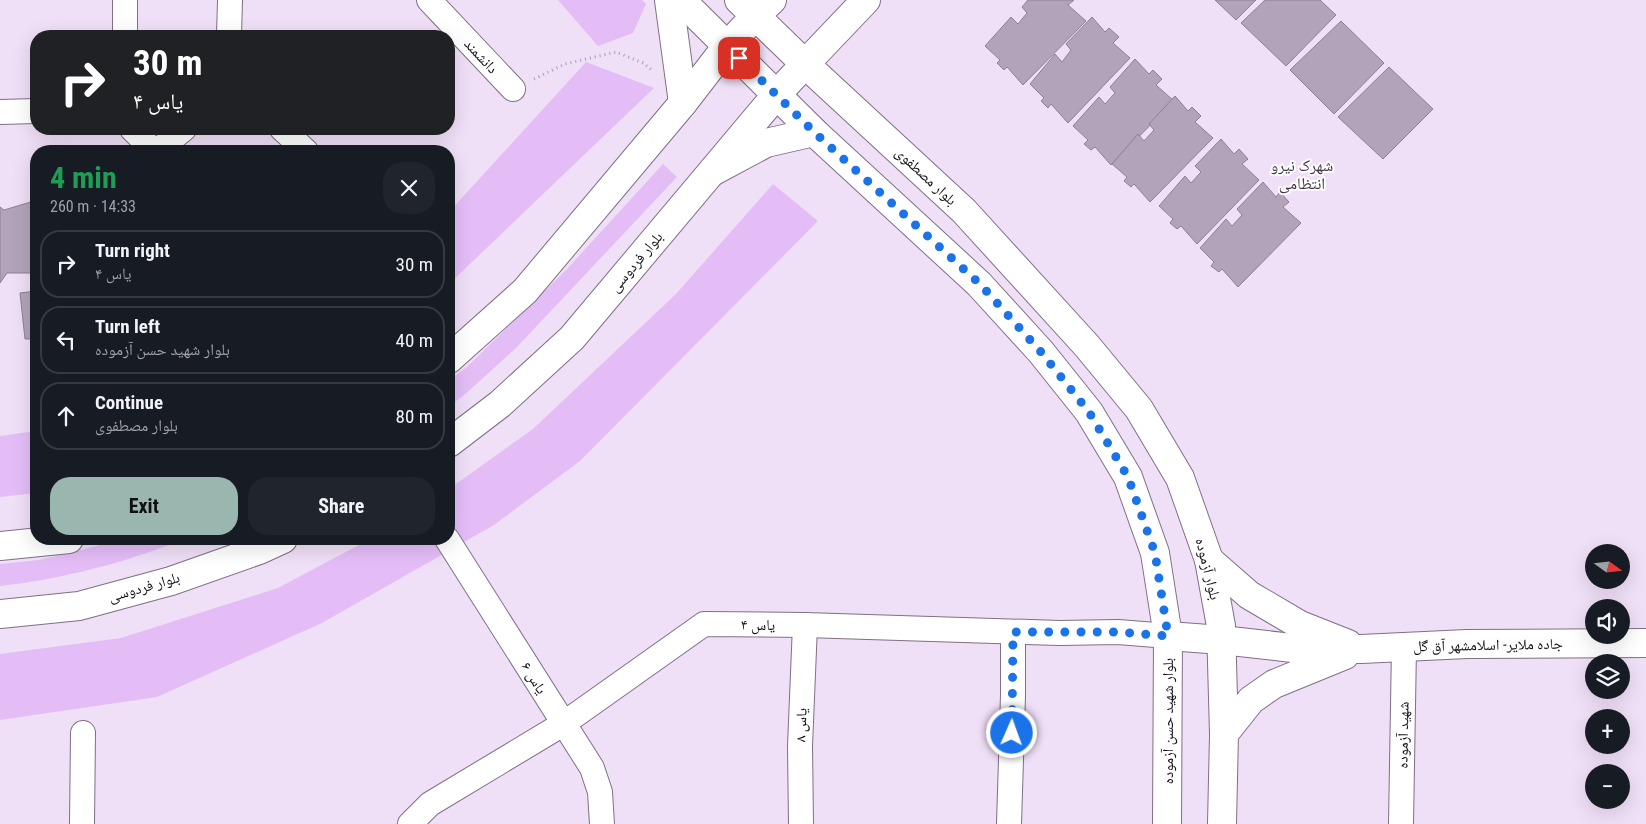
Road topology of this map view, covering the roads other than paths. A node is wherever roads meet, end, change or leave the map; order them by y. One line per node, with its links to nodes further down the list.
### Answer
1 (125, 0): 8 (street)
2 (230, 0): 9 (street)
3 (429, 0): 12 (street, دانشمند)
4 (669, 0): 14 (main road)
5 (681, 0): 10 (main road)
6 (866, 0): 11 (main road, بلوار فردوسی)
7 (755, 5): 10 (main road); 11 (main road, بلوار مصطفوی)
8 (125, 30)
9 (229, 30)
10 (726, 46): 13 (main road); 14 (main road)
11 (805, 64): 13 (main road, بلوار فردوسی); 25 (main road, بلوار مصطفوی)
12 (513, 89)
13 (777, 94): 17 (main road); 24 (main road, بلوار فردوسی)
14 (683, 103): 26 (main road)
15 (30, 111): 16 (street)
16 (0, 112)
17 (814, 132): 24 (main road); 36 (main road, بلوار شهید حسن آزموده)
18 (139, 135): 21 (street)
19 (176, 135): 22 (street)
20 (289, 135): 23 (street)
21 (149, 145)
22 (164, 145)
23 (299, 145)
24 (712, 172): 27 (main road, بلوار فردوسی)
25 (1087, 346): 32 (main road, بلوار آزموده)
26 (455, 354)
27 (455, 438)
28 (30, 543): 31 (main road)
29 (270, 545): 33 (main road, بلوار فردوسی)
30 (451, 545): 41 (street, یاس ۶)
31 (0, 546)
32 (1209, 560): 37 (main road, بلوار آزموده); 40 (main road)
33 (0, 614)
34 (805, 625): 35 (street, یاس ۴); 41 (street, یاس ۴); 47 (street, یاس ۸)
35 (1013, 632): 36 (street, یاس ۴); 48 (street)
36 (1168, 636): 37 (main road, جاده ملایر- اسلامشهر آق گل); 49 (main road, بلوار شهید حسن آزموده)
37 (1222, 640): 40 (main road, جاده ملایر- اسلامشهر آق گل); 43 (main road, بلوار آزموده)
38 (1646, 643): 39 (main road, جاده ملایر- اسلامشهر آق گل)
39 (1404, 647): 40 (main road, جاده ملایر- اسلامشهر آق گل); 51 (street, شهید آزموده)
40 (1361, 649): 43 (main road)
41 (564, 724): 45 (street, یاس ۴); 46 (street, یاس ۶)
42 (83, 733): 44 (street)
43 (1224, 734): 50 (main road, بلوار آزموده)
44 (82, 824)
45 (410, 824)
46 (602, 824)
47 (801, 824)
48 (1009, 824)
49 (1167, 824)
50 (1222, 824)
51 (1401, 824)

